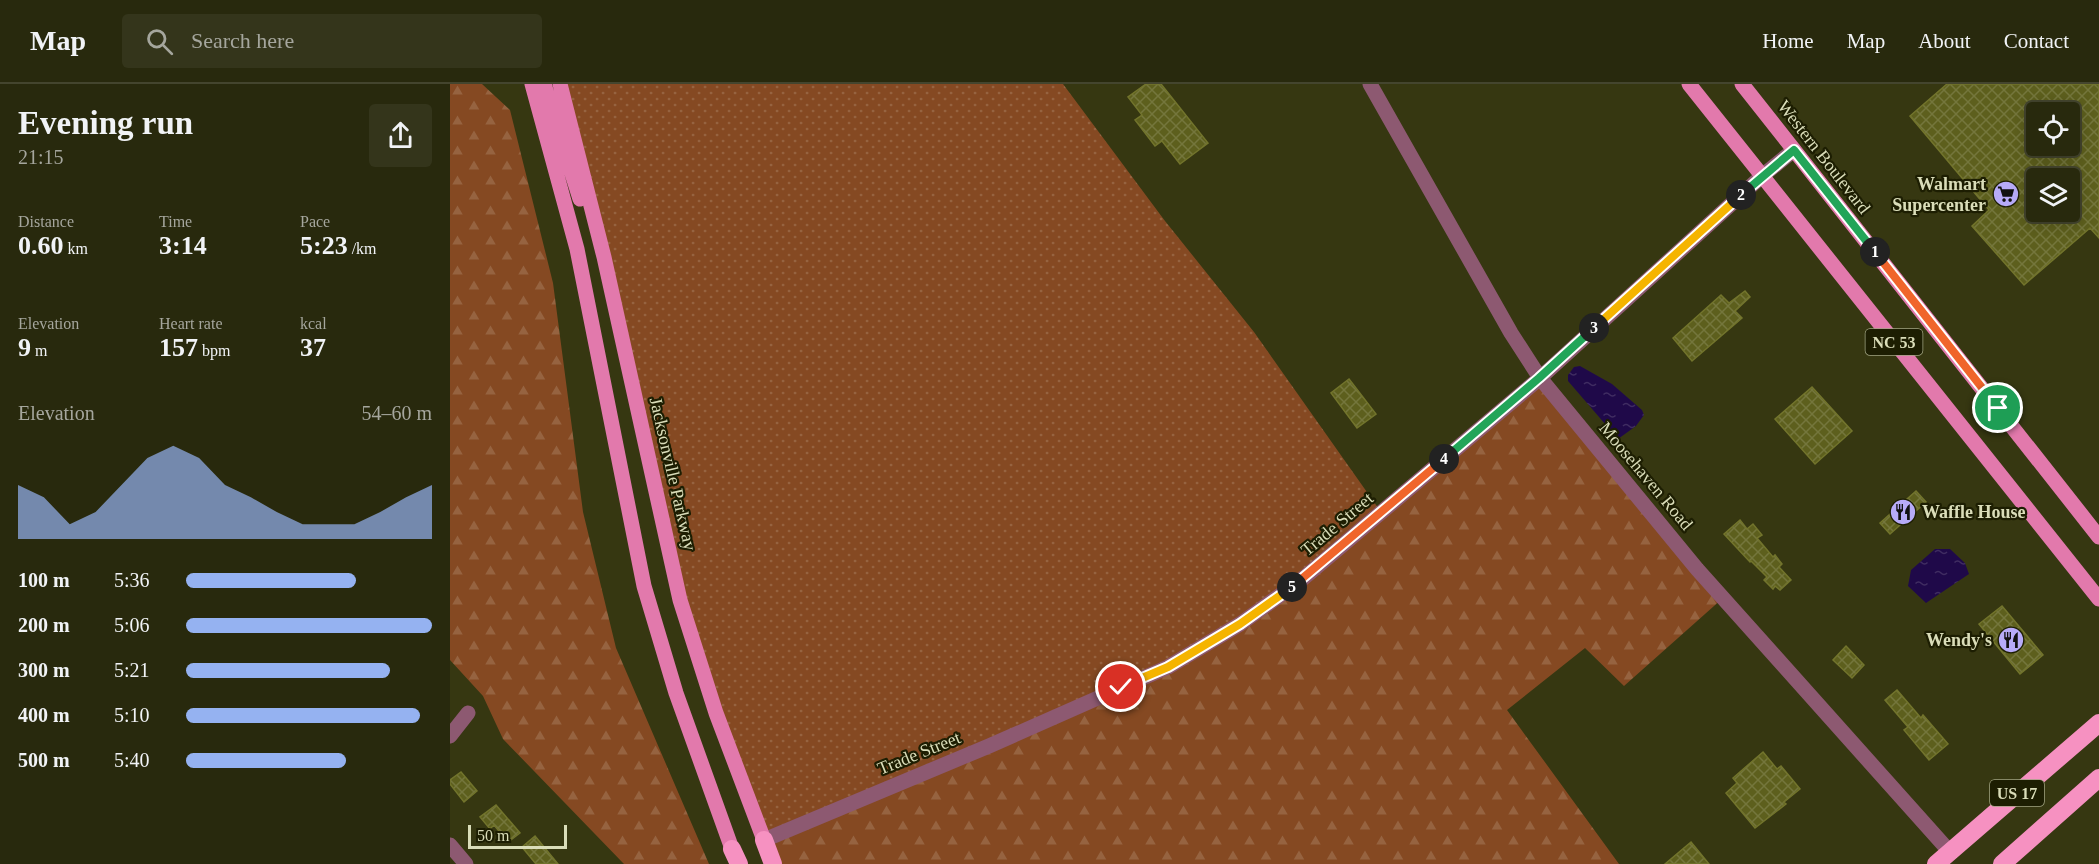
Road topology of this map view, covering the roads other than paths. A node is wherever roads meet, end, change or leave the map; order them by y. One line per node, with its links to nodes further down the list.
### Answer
1 (532, 84): 20 (main road)
2 (544, 84): 9 (main road)
3 (560, 84): 9 (main road, Jacksonville Parkway)
4 (1370, 84): 10 (street, Moosehaven Road)
5 (1689, 84): 8 (main road, NC 53)
6 (1742, 84): 7 (main road, Western Boulevard / NC 53)
7 (1794, 150): 8 (street, Trade Street); 11 (main road, Western Boulevard / NC 53)
8 (1762, 176): 10 (street, Trade Street); 12 (main road, NC 53)
9 (604, 257): 17 (main road, Jacksonville Parkway)
10 (1539, 378): 17 (street, Trade Street); 19 (street, Moosehaven Road)
11 (2099, 537)
12 (2099, 599)
13 (468, 713): 15 (street)
14 (2099, 723): 19 (highway, US 17)
15 (450, 736)
16 (2099, 778): 23 (highway, US 17)
17 (764, 840): 22 (highway, Jacksonville Parkway)
18 (450, 845): 21 (street)
19 (1943, 858)
20 (736, 859)
21 (466, 864)
22 (773, 864)
23 (2002, 864)

